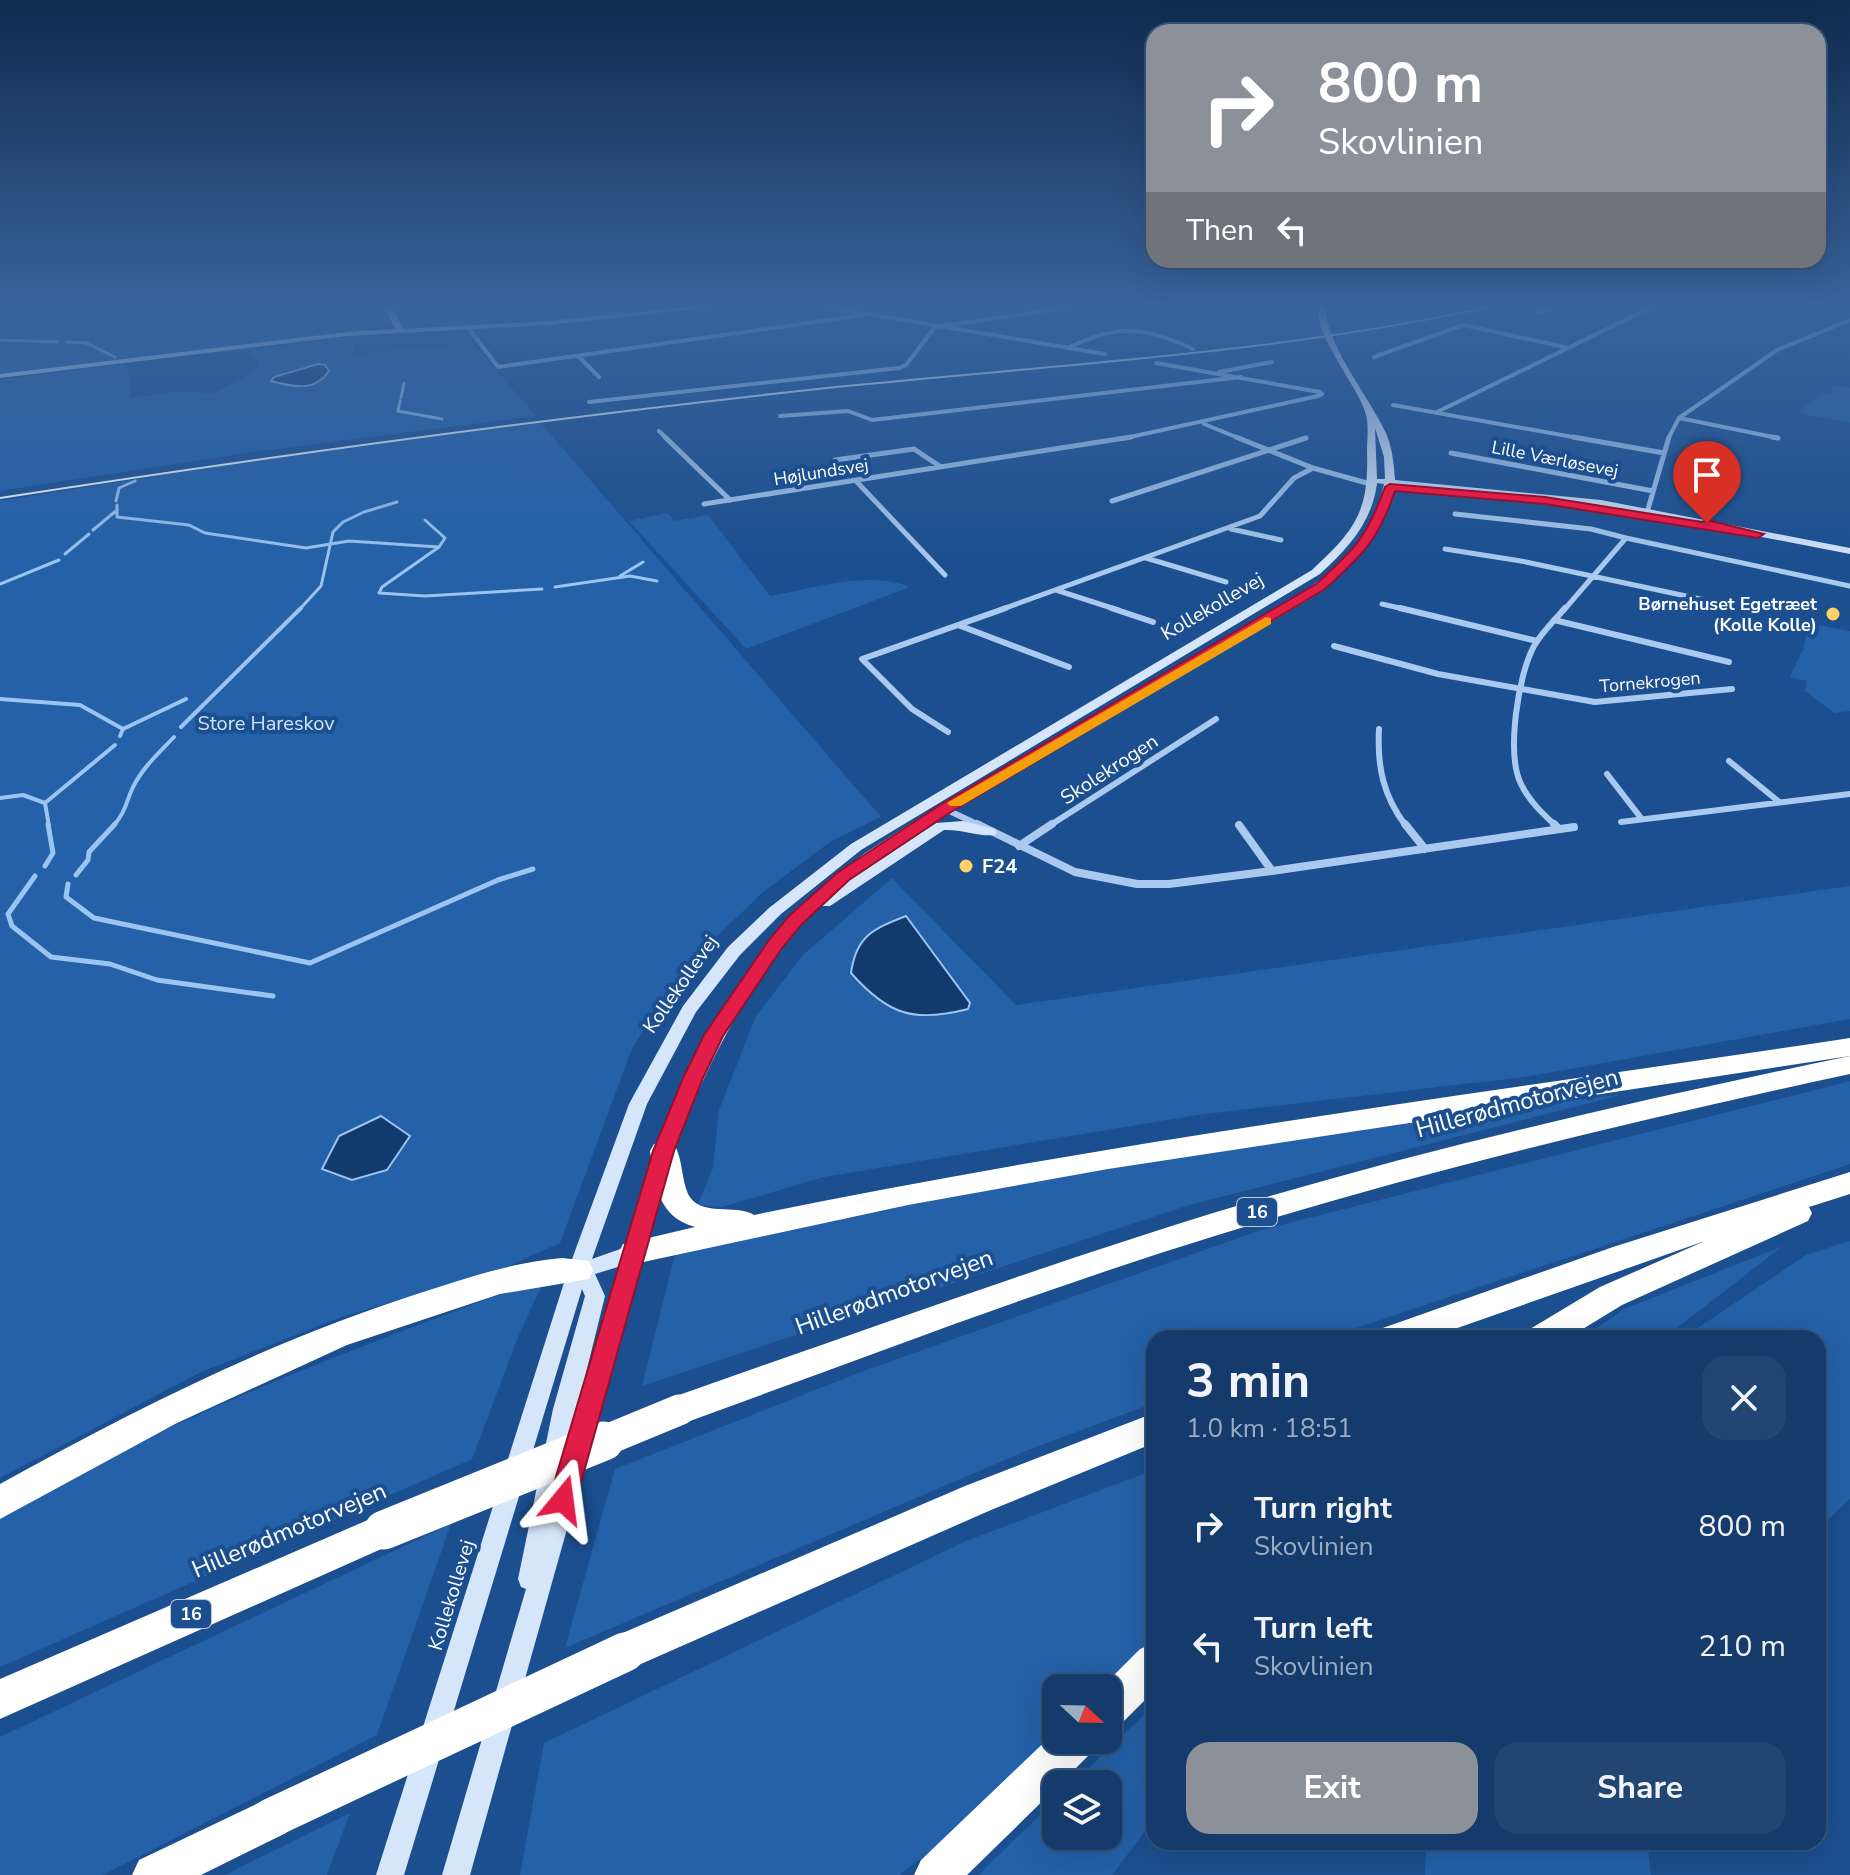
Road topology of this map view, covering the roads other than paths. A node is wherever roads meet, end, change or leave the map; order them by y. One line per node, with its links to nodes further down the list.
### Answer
1 (703, 390): 7 (street)
2 (1134, 390): 11 (street)
3 (1307, 390): 13 (street, Højlundsvej)
4 (1357, 390): 10 (street, Kollekollevej)
5 (1482, 390): 9 (street)
6 (1720, 390): 12 (street)
7 (589, 402)
8 (1393, 405): 9 (street)
9 (1437, 412): 19 (street)
10 (1370, 415): 24 (street, Kollekollevej); 25 (street, Kollekollevej)
11 (780, 416)
12 (1679, 418): 16 (street); 19 (street)
13 (1204, 423): 17 (street); 21 (street, Højlundsvej)
14 (659, 431): 27 (street)
15 (1306, 438): 17 (street)
16 (1778, 438)
17 (1267, 451): 22 (street); 28 (street)
18 (1451, 453): 26 (street, Lille Værløsevej)
19 (1664, 453): 26 (street)
20 (835, 460): 21 (street, Højlundsvej)
21 (941, 467): 23 (street, Højlundsvej)
22 (1313, 468): 24 (street); 32 (street)
23 (856, 481): 27 (street, Højlundsvej); 38 (street)
24 (1374, 482): 25 (street); 61 (street, Kollekollevej)
25 (1390, 485): 31 (street); 61 (street, Kollekollevej)
26 (1653, 491): 31 (street)
27 (730, 500): 29 (street, Højlundsvej)
28 (1112, 501)
29 (704, 504)
30 (1455, 514): 33 (street)
31 (1647, 514): 36 (street)
32 (1231, 529): 34 (street); 37 (street)
33 (1626, 538): 39 (street); 41 (street)
34 (1281, 540)
35 (1445, 549): 39 (street)
36 (1850, 551)
37 (1145, 558): 40 (street); 42 (street)
38 (945, 575)
39 (1592, 577): 44 (street); 45 (street)
40 (1226, 582)
41 (1850, 586)
42 (1056, 590): 46 (street); 47 (street)
43 (1382, 604): 48 (street)
44 (1752, 610)
45 (1554, 620): 48 (street); 50 (street, Tornekrogen)
46 (1153, 622)
47 (957, 625): 51 (street); 56 (street)
48 (1537, 641): 53 (street)
49 (1334, 646): 53 (street, Tornekrogen)
50 (1729, 662)
51 (1069, 667)
52 (1732, 689): 53 (street, Tornekrogen)
53 (1522, 690): 66 (street)
54 (1216, 719): 68 (street, Skolekrogen)
55 (1379, 729): 69 (street)
56 (948, 732)
57 (1729, 761): 60 (street)
58 (1607, 774): 62 (street)
59 (1850, 794): 60 (street)
60 (1778, 801): 62 (street)
61 (937, 805): 67 (street); 71 (street, Kollekollevej); 78 (street, Kollekollevej)
62 (1641, 818): 63 (street)
63 (1621, 822)
64 (1239, 825): 70 (street)
65 (1574, 827): 66 (street)
66 (1559, 829): 69 (street)
67 (990, 832): 68 (street); 71 (street)
68 (1019, 846): 70 (street)
69 (1425, 849): 70 (street)
70 (1272, 871)
71 (796, 920): 74 (street, Kollekollevej)
72 (1850, 1047): 76 (highway)
73 (1850, 1065): 86 (highway, Hillerødmotorvejen / 16, bridge)
74 (664, 1151): 76 (highway); 77 (street, Kollekollevej)
75 (1850, 1185): 79 (highway); 80 (highway)
76 (769, 1222): 77 (highway)
77 (634, 1252): 78 (street); 84 (street, Kollekollevej)
78 (578, 1270): 82 (highway); 84 (street); 89 (street, Kollekollevej)
79 (1413, 1330)
80 (1554, 1330)
81 (1146, 1431): 88 (highway, bridge)
82 (0, 1503)
83 (1146, 1671): 85 (highway)
84 (510, 1682): 90 (street, Kollekollevej)
85 (1122, 1695)
86 (0, 1699)
87 (1061, 1754): 91 (highway)
88 (154, 1875)
89 (390, 1875)
90 (456, 1875)
91 (936, 1875)

